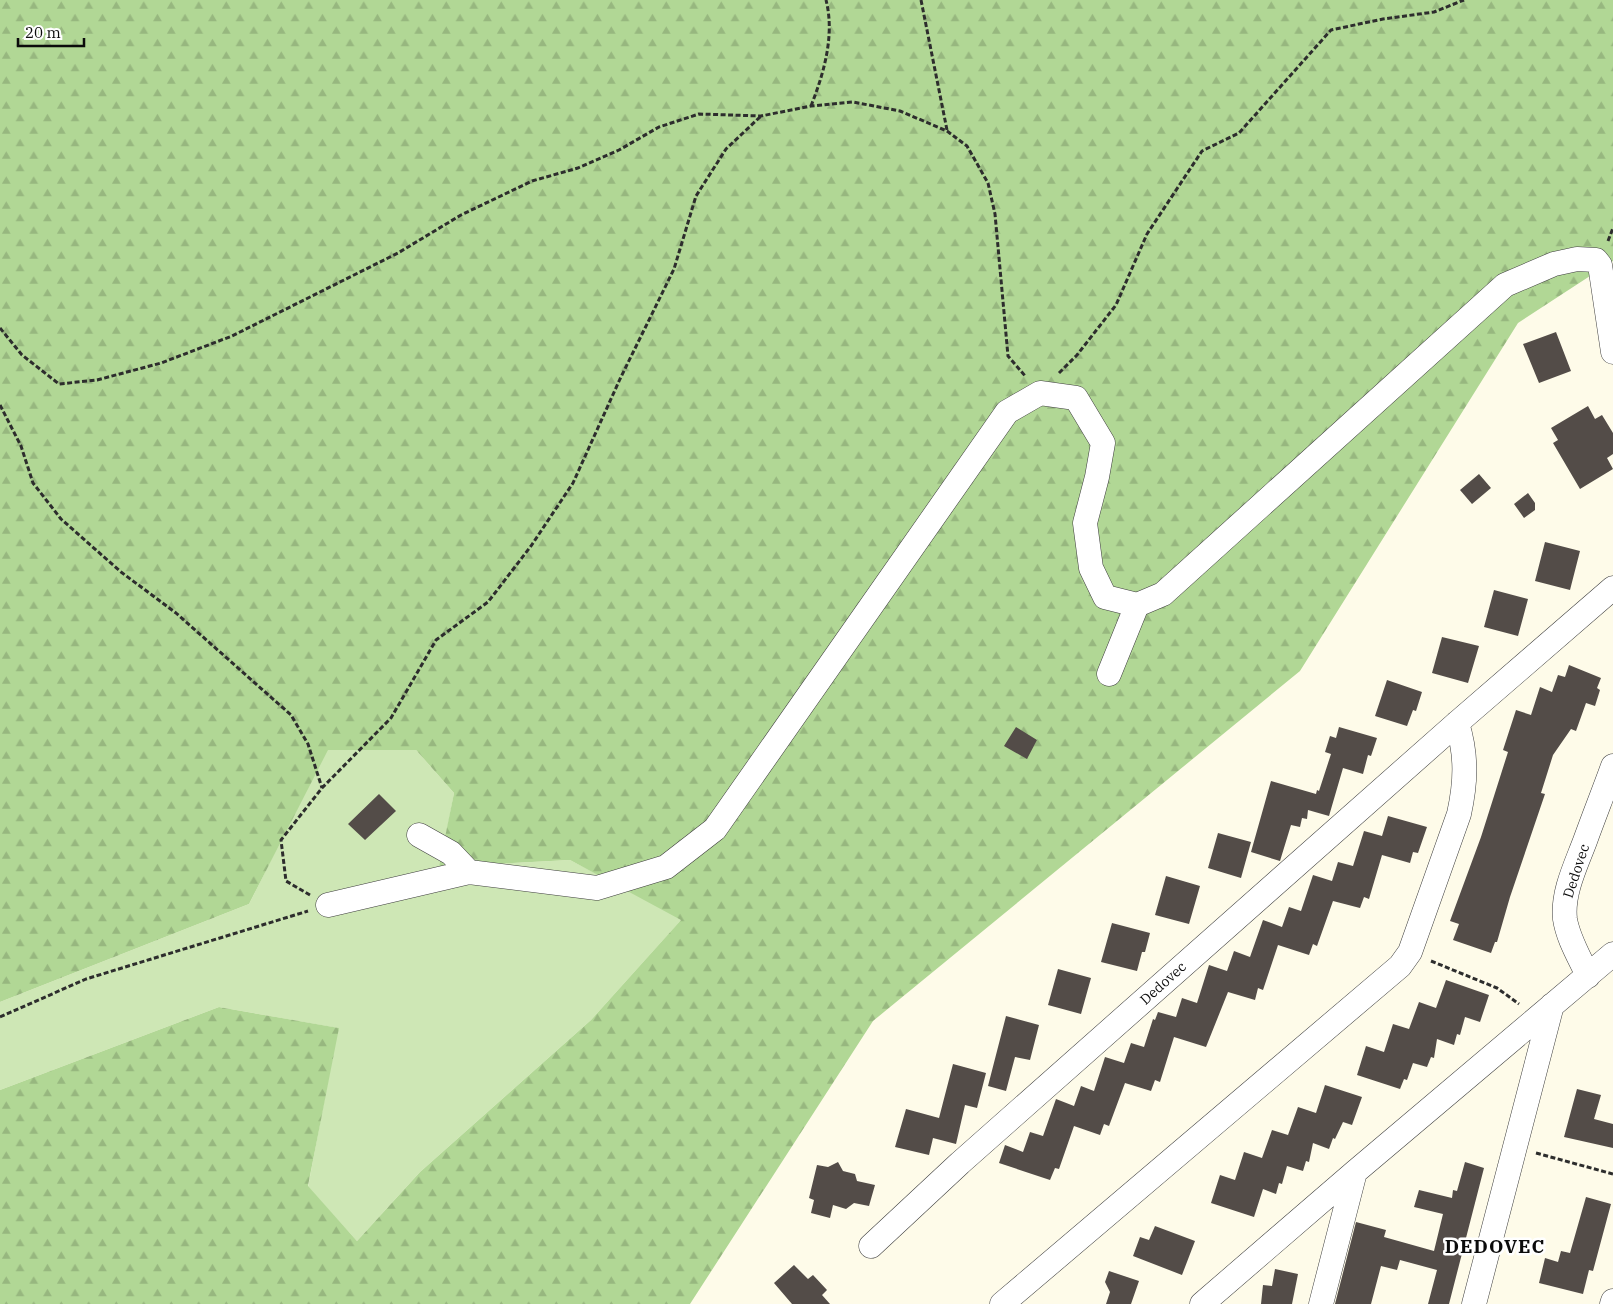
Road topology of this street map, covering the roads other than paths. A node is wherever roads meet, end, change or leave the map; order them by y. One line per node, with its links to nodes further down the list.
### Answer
1 (1613, 352): 3 (street)
2 (1613, 588): 5 (street, Dedovec)
3 (1137, 605): 4 (street); 8 (street)
4 (1109, 674)
5 (1457, 723): 14 (street, Dedovec); 15 (street)
6 (1613, 766): 11 (street, Dedovec)
7 (419, 835): 8 (street)
8 (469, 872): 9 (street)
9 (328, 905)
10 (1613, 954): 11 (street)
11 (1588, 976): 12 (street)
12 (1545, 1011): 13 (street); 18 (street)
13 (1355, 1172): 16 (street); 17 (street)
14 (871, 1246)
15 (1002, 1304)
16 (1202, 1304)
17 (1321, 1304)
18 (1474, 1304)

